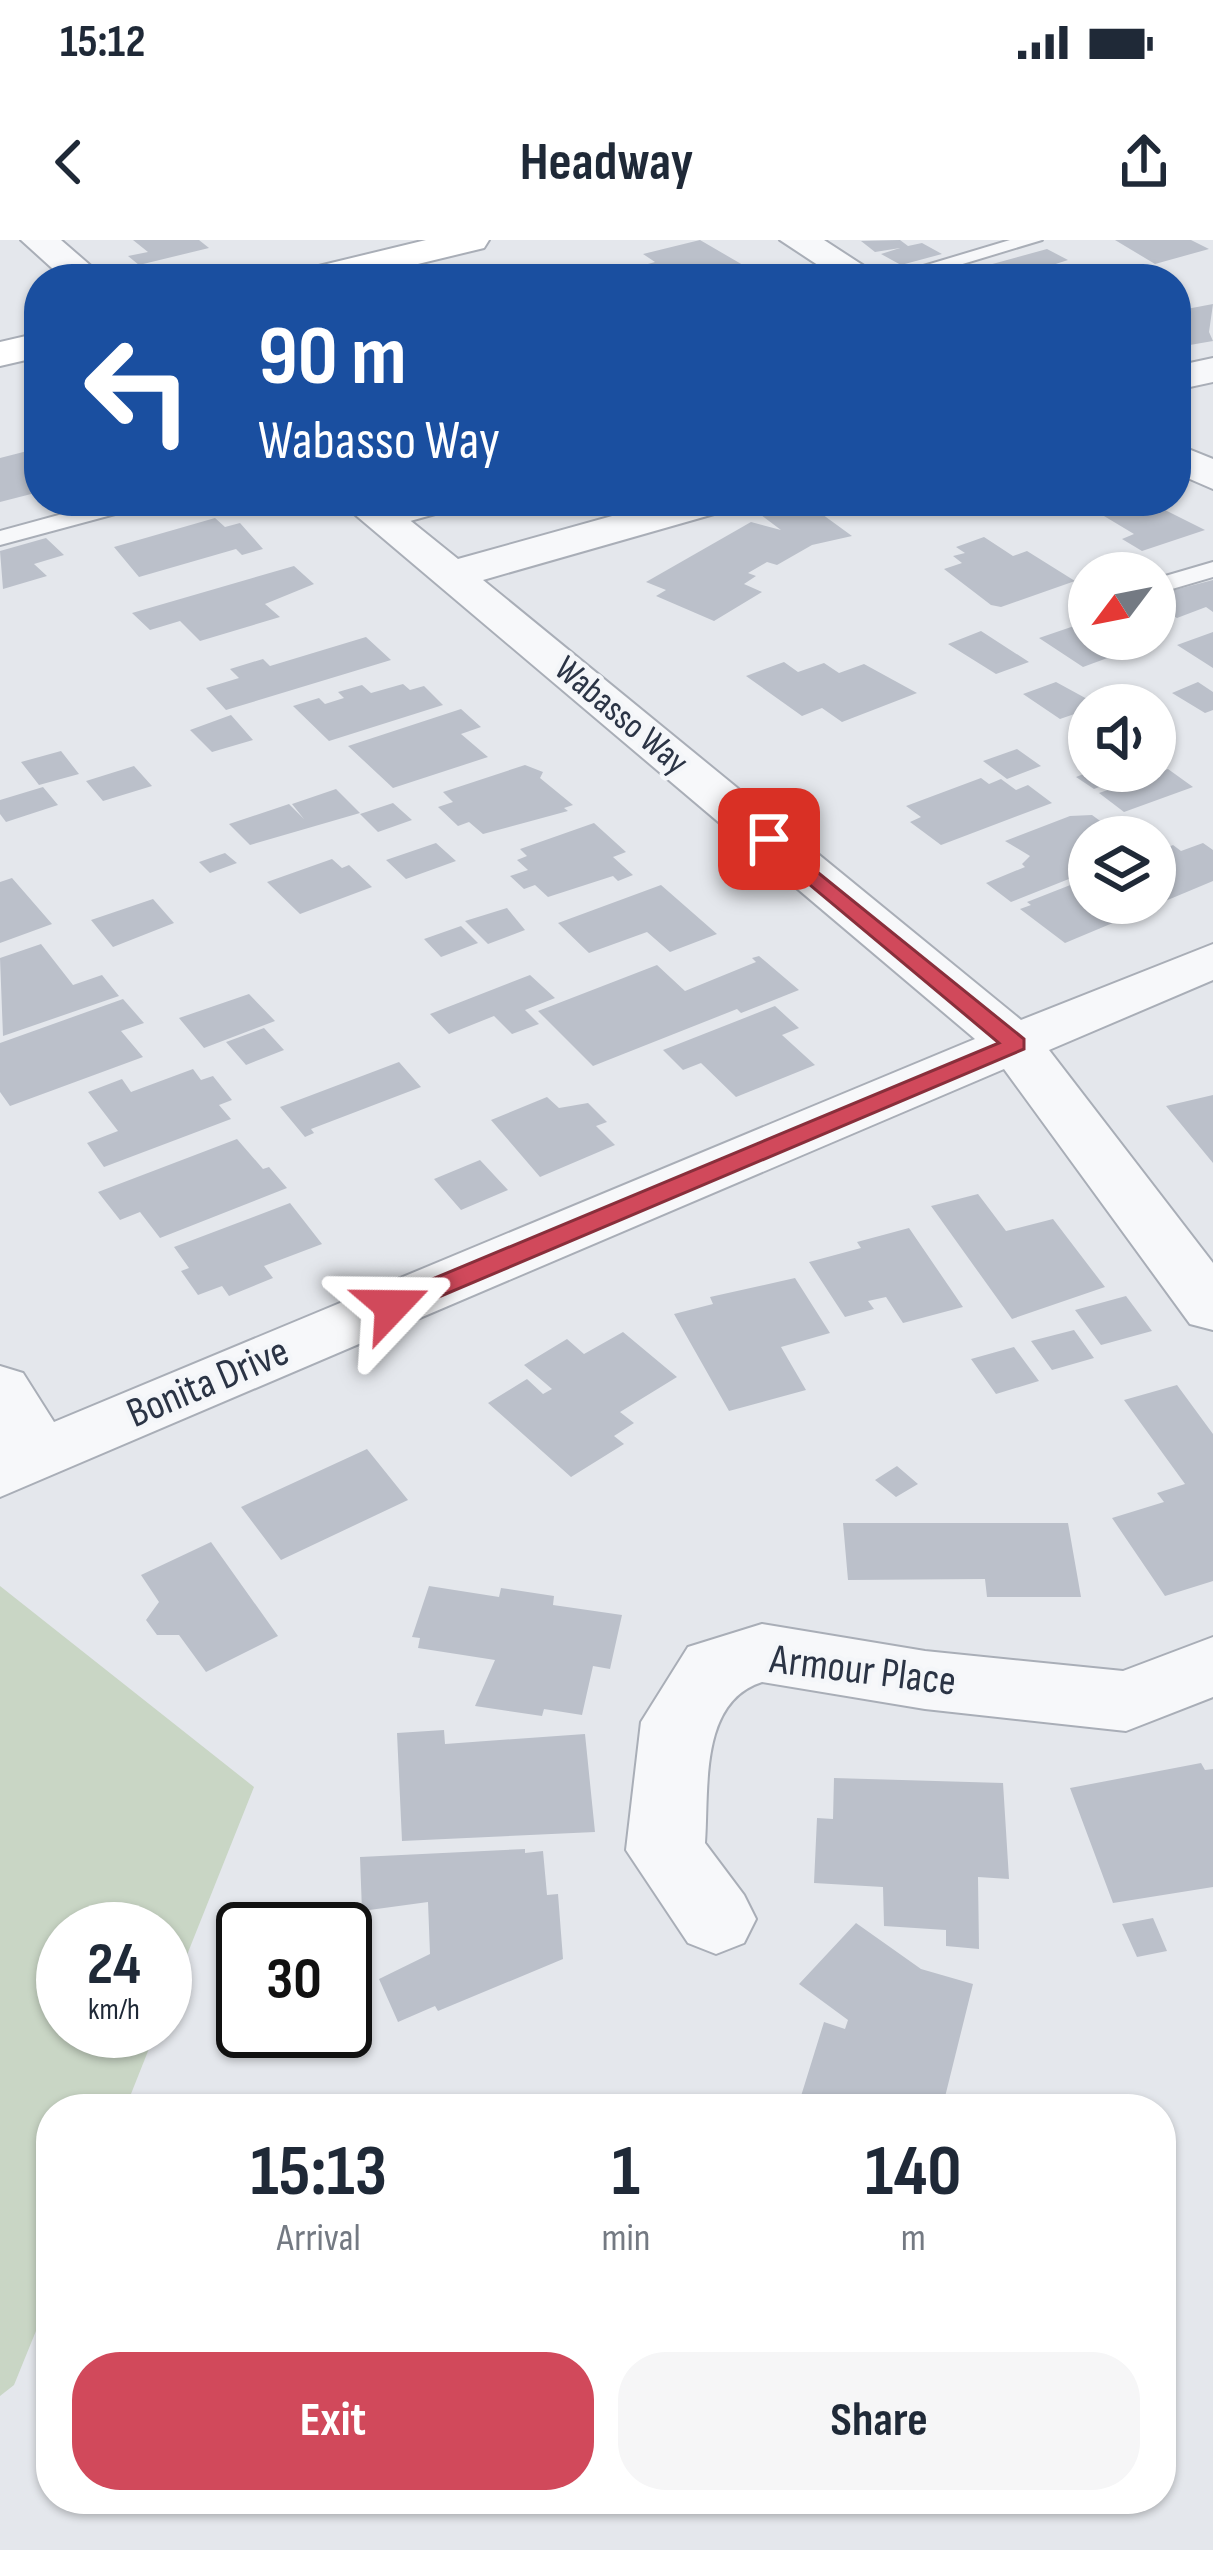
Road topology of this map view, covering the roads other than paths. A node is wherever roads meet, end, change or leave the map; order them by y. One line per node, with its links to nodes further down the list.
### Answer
1 (39, 240): 5 (street)
2 (470, 240): 6 (main road)
3 (798, 240): 7 (street)
4 (1032, 240): 8 (lane)
5 (69, 264)
6 (372, 264)
7 (839, 264)
8 (945, 264)
9 (81, 516): 12 (lane)
10 (379, 516): 14 (street, Wabasso Way)
11 (660, 516): 14 (street)
12 (0, 538)
13 (1213, 569): 15 (lane)
14 (452, 575): 17 (street, Wabasso Way)
15 (1176, 580)
16 (1213, 960): 17 (street, Bonita Drive)
17 (1015, 1044): 18 (street, Wabasso Way); 20 (street, Bonita Drive)
18 (1213, 1308)
19 (0, 1390): 20 (street)
20 (20, 1463)
21 (1213, 1666): 22 (street, Armour Place)
22 (716, 1918)

